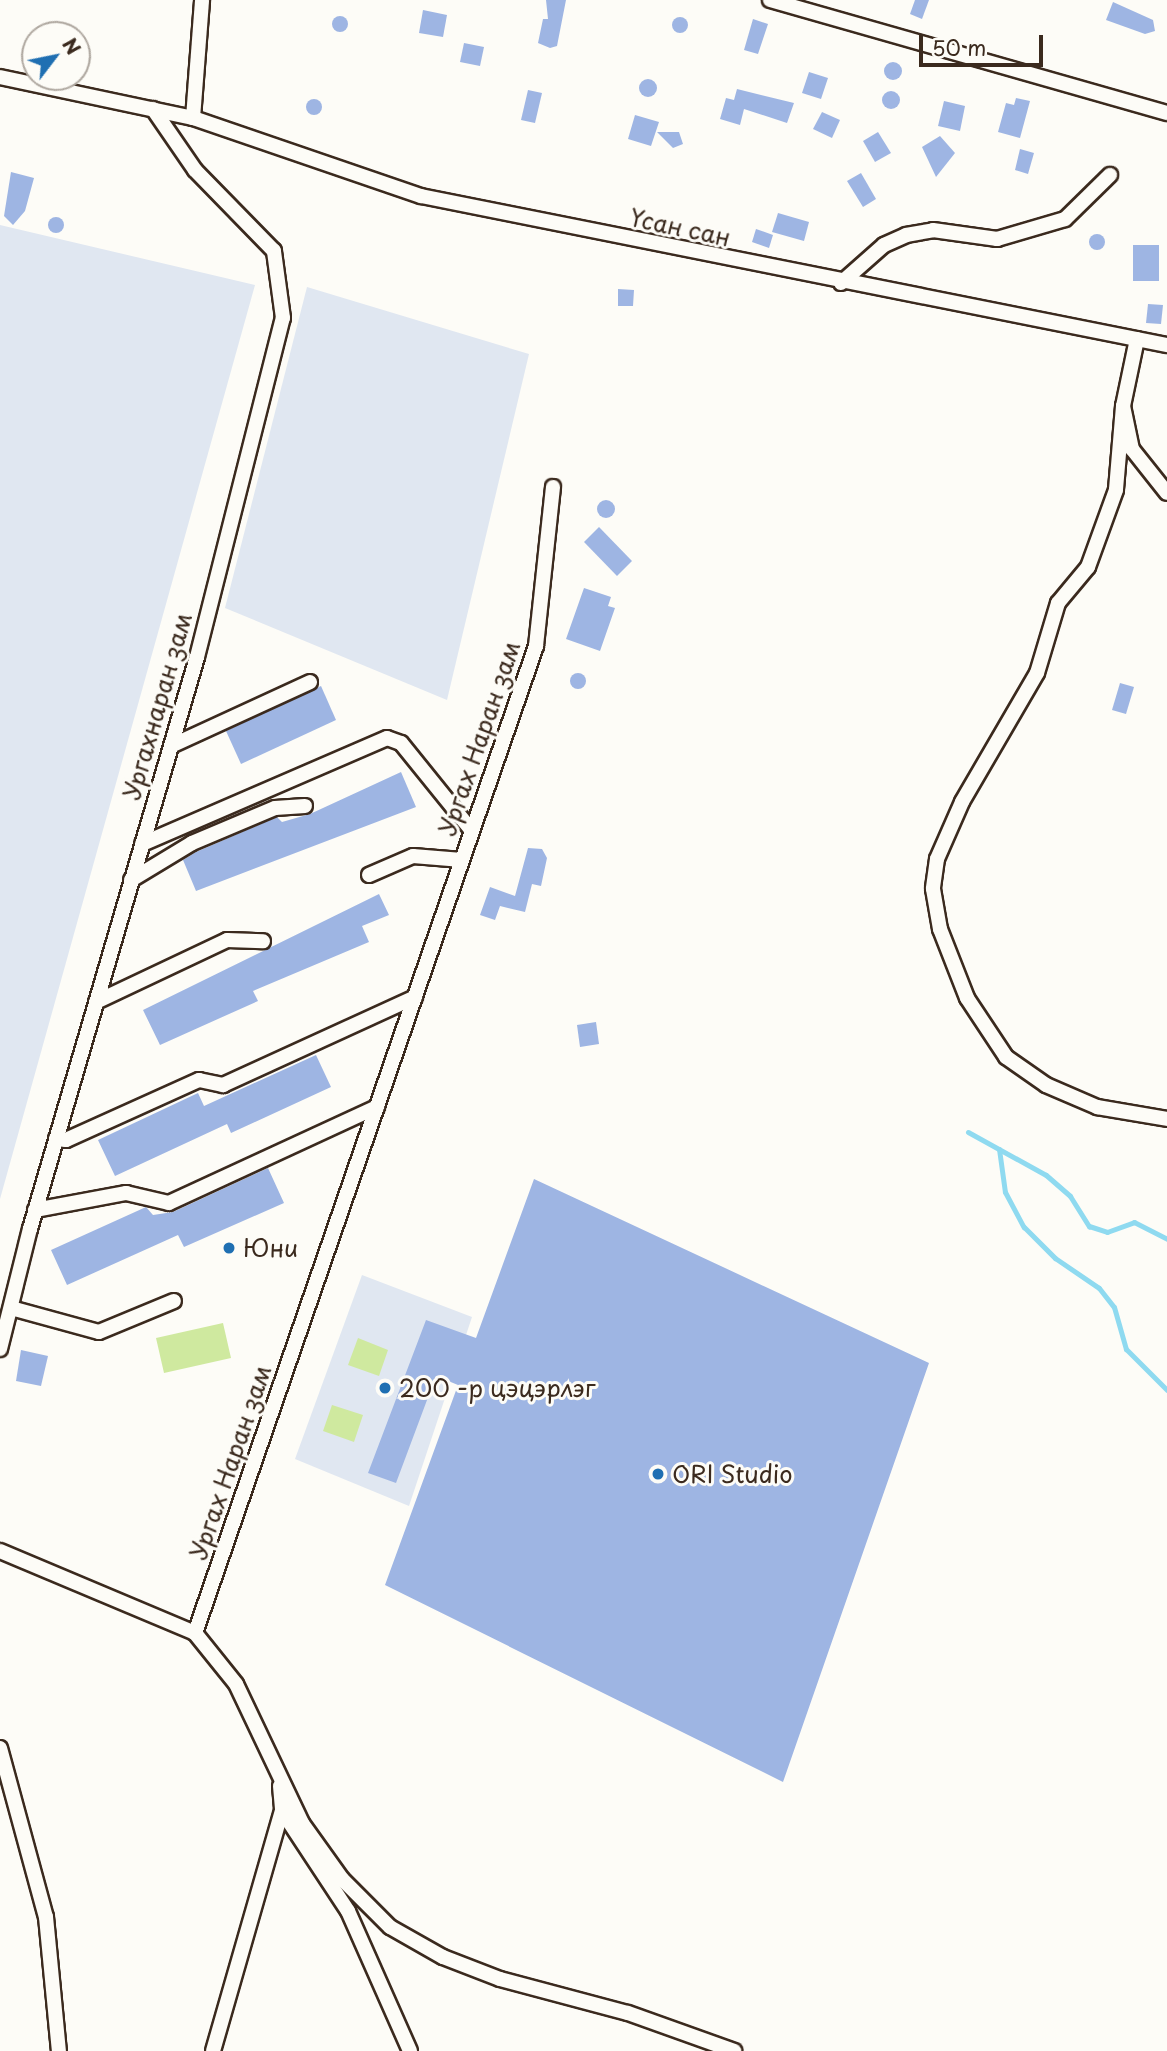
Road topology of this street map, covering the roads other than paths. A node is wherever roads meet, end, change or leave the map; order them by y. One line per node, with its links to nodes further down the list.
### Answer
1 (202, 0): 6 (street)
2 (770, 0): 5 (street)
3 (0, 77): 4 (street, Үсан сан)
4 (153, 109): 6 (street, Үсан сан); 15 (street, Ургахнаран зам)
5 (1167, 113)
6 (193, 118): 8 (street, Үсан сан)
7 (1110, 175): 8 (street)
8 (841, 283): 9 (street, Үсан сан)
9 (1137, 339): 10 (street, Үсан сан); 11 (street)
10 (1166, 341)
11 (1123, 406): 13 (street); 26 (street)
12 (552, 487): 17 (street, Ургах Наран зам)
13 (1167, 493)
14 (310, 682): 15 (street)
15 (171, 746): 18 (street, Ургахнаран зам)
16 (305, 806): 21 (street)
17 (472, 831): 18 (street); 19 (street, Ургах Наран зам)
18 (142, 844): 21 (street, Ургахнаран зам)
19 (462, 860): 20 (street); 23 (street, Ургах Наран зам)
20 (369, 875)
21 (131, 880): 24 (street, Ургахнаран зам)
22 (263, 941): 24 (street)
23 (415, 997): 25 (street, Ургах Наран зам); 27 (street)
24 (96, 1002): 27 (street, Ургахнаран зам)
25 (377, 1107): 28 (street); 33 (street, Ургах Наран зам)
26 (1167, 1119)
27 (56, 1139): 28 (street, Ургахнаран зам)
28 (35, 1210): 30 (street, Ургахнаран зам)
29 (174, 1301): 30 (street)
30 (11, 1308): 31 (street, Ургахнаран зам)
31 (0, 1349)
32 (0, 1551): 33 (street)
33 (195, 1633): 35 (street)
34 (0, 1748): 37 (street)
35 (279, 1777): 36 (street); 40 (street)
36 (282, 1811): 38 (street); 39 (street)
37 (59, 2051)
38 (213, 2051)
39 (410, 2051)
40 (734, 2051)

